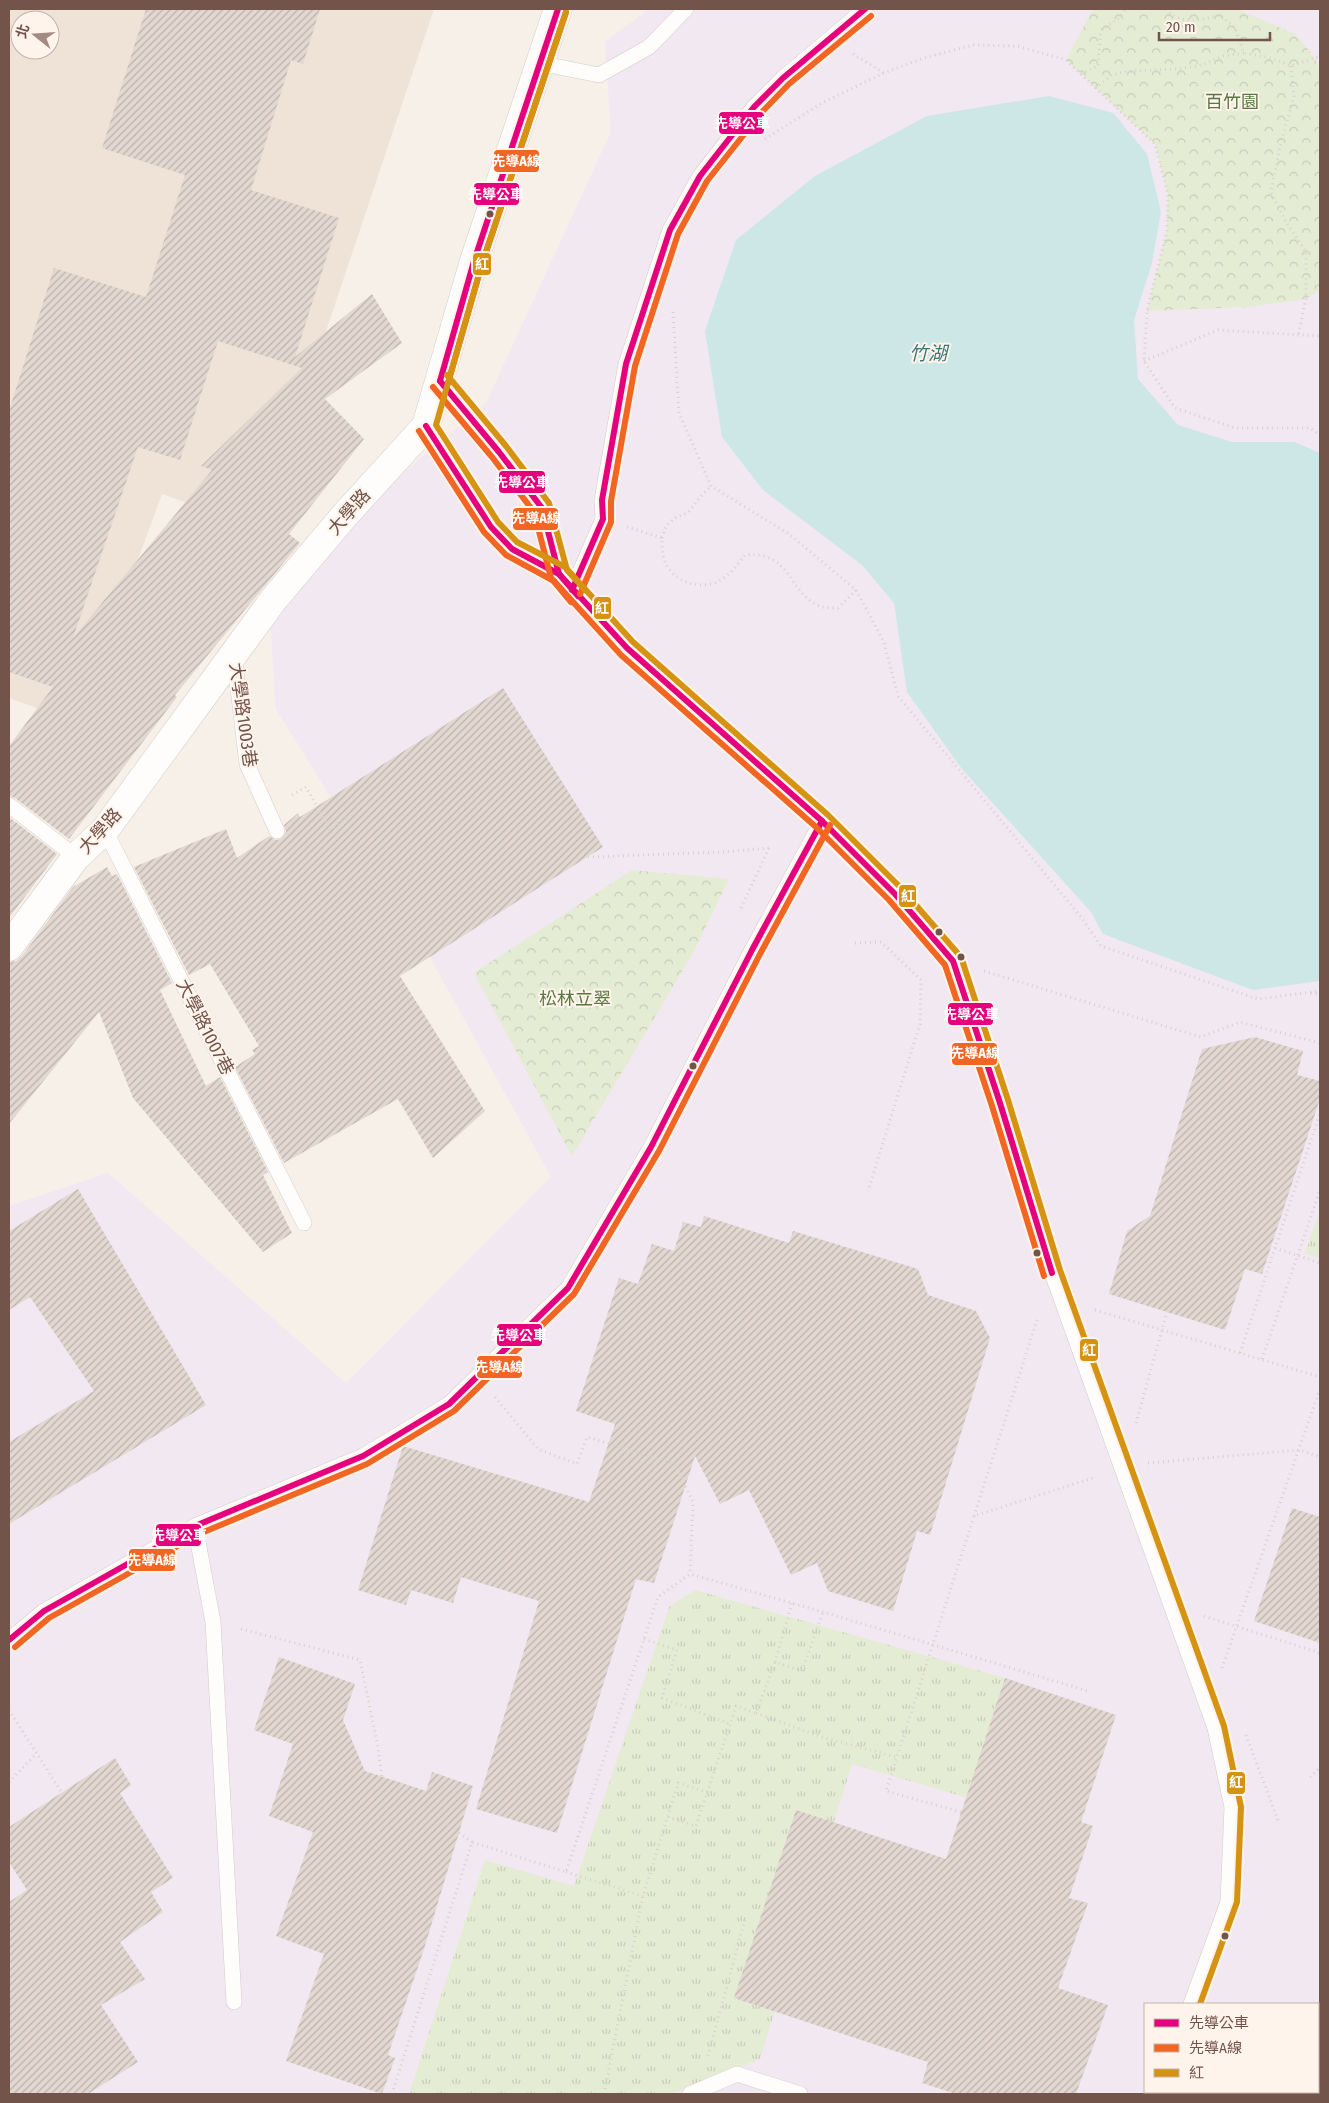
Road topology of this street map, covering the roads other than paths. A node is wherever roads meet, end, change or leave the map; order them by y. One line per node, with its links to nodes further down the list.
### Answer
1 (558, 9): 4 (street, 大學路)
2 (686, 9): 4 (lane)
3 (865, 9): 8 (lane)
4 (540, 64): 5 (street, 大學路)
5 (440, 381): 6 (street, 大學路); 7 (lane)
6 (426, 426): 7 (lane); 9 (street, 大學路)
7 (559, 574): 8 (lane)
8 (572, 590): 11 (lane)
9 (234, 653): 12 (street, 大學路); 13 (lane, 大學路1003巷)
10 (9, 805): 14 (lane)
11 (822, 821): 17 (lane); 20 (lane)
12 (105, 830): 14 (street, 大學路); 16 (lane, 大學路1007巷)
13 (277, 831)
14 (76, 857): 15 (street, 大學路)
15 (9, 947)
16 (304, 1224)
17 (195, 1526): 18 (lane); 19 (lane)
18 (9, 1640)
19 (234, 2002)
20 (1191, 2003)
21 (694, 2092): 22 (lane)
22 (800, 2094)

